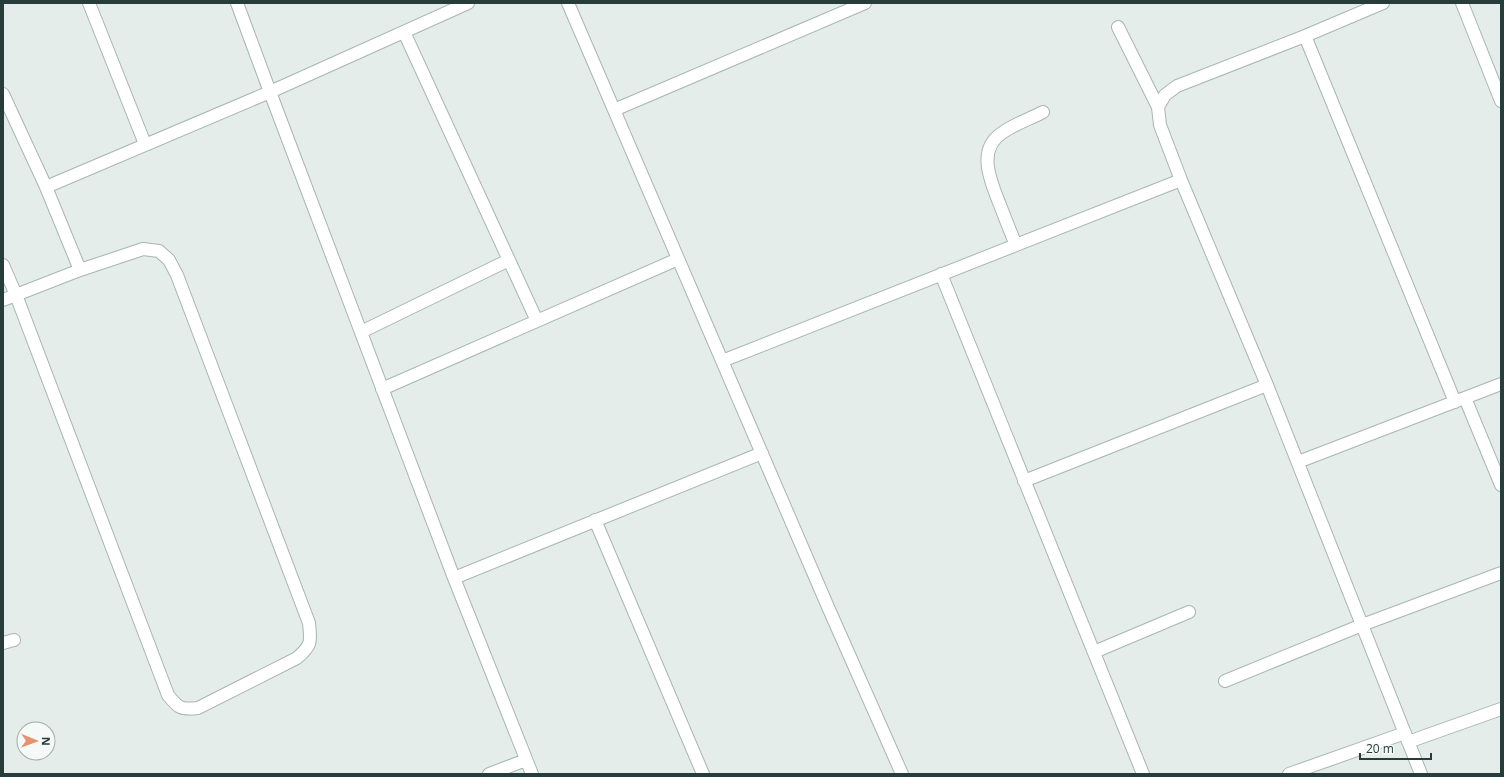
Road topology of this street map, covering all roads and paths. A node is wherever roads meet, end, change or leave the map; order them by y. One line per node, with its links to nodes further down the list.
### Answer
1 (89, 3): 17 (street)
2 (237, 3): 11 (street)
3 (468, 3): 9 (street)
4 (568, 3): 15 (street)
5 (865, 3): 15 (street)
6 (1383, 3): 10 (street)
7 (1462, 3): 13 (street)
8 (1118, 27): 14 (street)
9 (404, 32): 11 (street); 22 (street)
10 (1305, 36): 14 (street); 34 (street)
11 (270, 92): 17 (street); 29 (street)
12 (3, 94): 19 (street)
13 (1501, 101)
14 (1158, 107): 18 (street)
15 (614, 110): 21 (street)
16 (1043, 112): 20 (street)
17 (145, 144): 19 (street)
18 (1181, 180): 20 (street); 32 (street)
19 (46, 187): 24 (street)
20 (1016, 245): 25 (street)
21 (678, 259): 28 (street); 30 (street)
22 (509, 260): 28 (street); 29 (street)
23 (3, 265): 26 (street)
24 (80, 270): 26 (street); 26 (street)
25 (941, 274): 30 (street); 37 (street)
26 (16, 295): 27 (street)
27 (3, 300)
28 (537, 321): 33 (street)
29 (360, 332): 33 (street)
30 (722, 361): 35 (street)
31 (1501, 384): 34 (street)
32 (1267, 385): 36 (street); 37 (street)
33 (382, 389): 41 (street)
34 (1460, 400): 36 (street); 38 (street)
35 (762, 453): 39 (street); 52 (street)
36 (1298, 462): 43 (street)
37 (1024, 481): 44 (street)
38 (1501, 485)
39 (595, 520): 41 (street); 51 (street)
40 (1501, 573): 43 (street)
41 (454, 578): 48 (street)
42 (1189, 612): 44 (street)
43 (1362, 625): 45 (street); 47 (street)
44 (1094, 652): 53 (street)
45 (1225, 681)
46 (1501, 709): 47 (street)
47 (1406, 738): 54 (street); 55 (street)
48 (526, 760): 49 (street); 50 (street)
49 (489, 774)
50 (532, 774)
51 (703, 774)
52 (902, 774)
53 (1143, 774)
54 (1289, 774)
55 (1421, 774)

